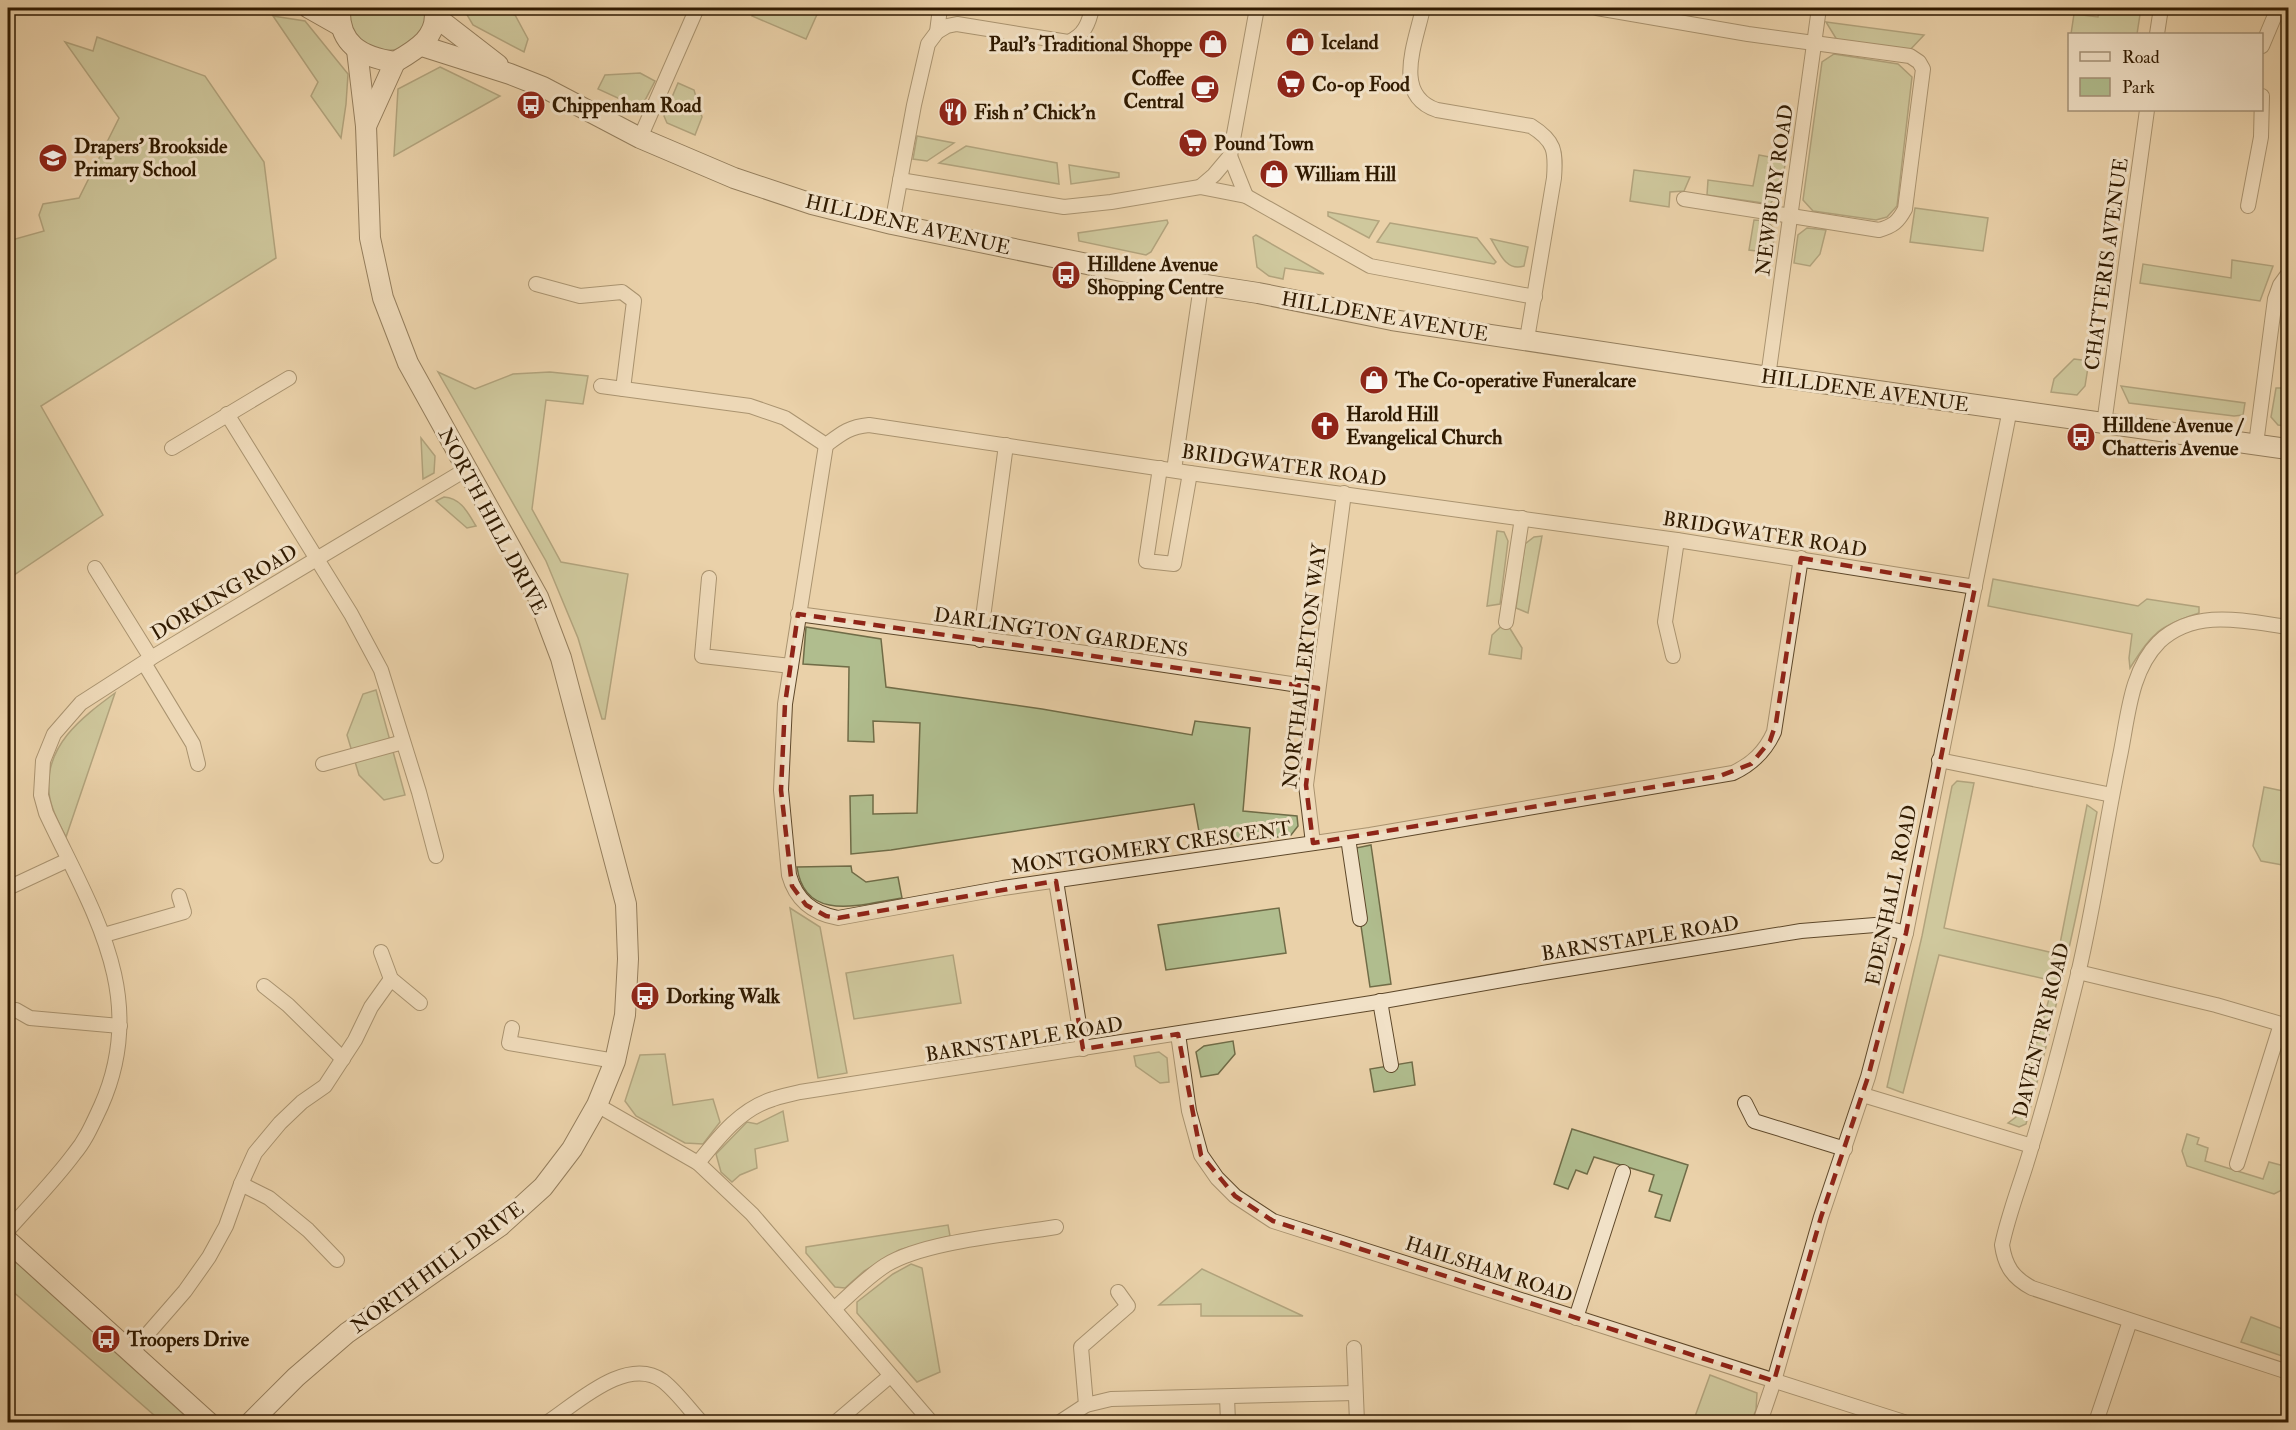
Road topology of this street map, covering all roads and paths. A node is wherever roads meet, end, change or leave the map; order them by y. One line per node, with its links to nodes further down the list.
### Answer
1 (309, 8): 12 (street)
2 (697, 8): 24 (street)
3 (940, 8): 13 (street)
4 (1092, 8): 13 (street)
5 (1257, 8): 25 (street)
6 (1423, 8): 36 (street)
7 (1597, 8): 15 (street)
8 (1819, 8): 15 (street, NEWBURY ROAD)
9 (2161, 8): 14 (street)
10 (2278, 8): 16 (street)
11 (435, 12): 17 (street); 20 (street, HILLDENE AVENUE)
12 (339, 16): 18 (street)
13 (937, 32): 26 (street)
14 (2157, 33)
15 (1814, 43): 31 (street, NEWBURY ROAD); 31 (street)
16 (2263, 44)
17 (422, 46): 19 (street); 20 (street, HILLDENE AVENUE)
18 (357, 50): 19 (street); 23 (street, NORTH HILL DRIVE)
19 (395, 63): 23 (street, NORTH HILL DRIVE)
20 (510, 74): 24 (street, HILLDENE AVENUE)
21 (2147, 111): 44 (street, CHATTERIS AVENUE)
22 (2262, 111): 30 (street)
23 (366, 126): 51 (street, NORTH HILL DRIVE)
24 (640, 138): 32 (street, HILLDENE AVENUE)
25 (1230, 156): 27 (street); 28 (street)
26 (900, 180): 27 (street); 32 (street)
27 (1200, 188): 28 (street)
28 (1246, 196): 36 (street)
29 (1684, 199): 31 (street)
30 (2248, 206)
31 (1789, 216): 38 (street, NEWBURY ROAD)
32 (892, 225): 35 (street, HILLDENE AVENUE)
33 (2289, 274): 45 (street)
34 (536, 284): 41 (street)
35 (1201, 286): 37 (street, HILLDENE AVENUE); 52 (street)
36 (1535, 297): 37 (street)
37 (1527, 339): 38 (street, HILLDENE AVENUE)
38 (1768, 377): 42 (street, HILLDENE AVENUE)
39 (289, 378): 43 (street)
40 (601, 386): 41 (street)
41 (622, 389): 46 (street)
42 (2010, 409): 44 (street, HILLDENE AVENUE); 61 (street, EDENHALL ROAD)
43 (227, 414): 48 (street); 58 (street, DORKING ROAD)
44 (2104, 424): 45 (street, HILLDENE AVENUE)
45 (2256, 444): 49 (street, HILLDENE AVENUE)
46 (826, 445): 47 (street, BRIDGWATER ROAD); 62 (street, MONTGOMERY CRESCENT)
47 (1006, 445): 50 (street, BRIDGWATER ROAD); 65 (street)
48 (171, 448)
49 (2289, 449)
50 (1160, 468): 52 (street, BRIDGWATER ROAD); 53 (street)
51 (467, 469): 58 (street, DORKING ROAD); 98 (street, NORTH HILL DRIVE)
52 (1174, 470): 53 (street, BRIDGWATER ROAD)
53 (1190, 473): 54 (street, BRIDGWATER ROAD)
54 (1344, 493): 55 (street, BRIDGWATER ROAD); 69 (street, NORTHALLERTON WAY)
55 (1522, 518): 56 (street, BRIDGWATER ROAD); 63 (street)
56 (1677, 540): 57 (street, BRIDGWATER ROAD); 66 (street)
57 (1801, 558): 61 (street, BRIDGWATER ROAD); 75 (street, MONTGOMERY CRESCENT)
58 (316, 559): 67 (street, DORKING ROAD); 70 (street)
59 (95, 568): 67 (street, DORKING ROAD)
60 (709, 578): 68 (street)
61 (1975, 586): 71 (street, EDENHALL ROAD)
62 (798, 614): 65 (street, DARLINGTON GARDENS); 68 (street, MONTGOMERY CRESCENT)
63 (1506, 622)
64 (2289, 627): 74 (street, DAVENTRY ROAD)
65 (980, 640): 69 (street, DARLINGTON GARDENS)
66 (1673, 656)
67 (148, 661): 72 (street); 78 (street, DORKING ROAD)
68 (791, 666): 79 (street, MONTGOMERY CRESCENT)
69 (1318, 688): 76 (street, NORTHALLERTON WAY)
70 (403, 742): 73 (street); 77 (street)
71 (1939, 760): 74 (street); 83 (street, EDENHALL ROAD)
72 (198, 764)
73 (323, 764)
74 (2112, 795): 86 (street, DAVENTRY ROAD)
75 (1348, 838): 76 (street, MONTGOMERY CRESCENT); 82 (street)
76 (1313, 843): 79 (street, MONTGOMERY CRESCENT)
77 (436, 856)
78 (68, 860): 80 (street); 84 (street, DORKING ROAD)
79 (1056, 881): 96 (street)
80 (8, 888)
81 (179, 896): 84 (street)
82 (1360, 919)
83 (1906, 933): 89 (street, BARNSTAPLE ROAD); 100 (street, EDENHALL ROAD)
84 (104, 934): 93 (street, DORKING ROAD)
85 (381, 952): 87 (street)
86 (2078, 972): 92 (street); 103 (street, DAVENTRY ROAD)
87 (391, 979): 90 (street); 97 (street)
88 (264, 986): 97 (street)
89 (1380, 1001): 95 (street, BARNSTAPLE ROAD); 99 (street)
90 (420, 1003)
91 (16, 1010): 93 (street)
92 (2285, 1025): 106 (street)
93 (120, 1026): 110 (street, DORKING ROAD)
94 (512, 1028): 98 (street)
95 (1178, 1034): 96 (street, BARNSTAPLE ROAD); 115 (street, HAILSHAM ROAD)
96 (1083, 1050): 105 (street, BARNSTAPLE ROAD)
97 (343, 1059): 108 (street)
98 (615, 1061): 102 (street, NORTH HILL DRIVE)
99 (1391, 1065)
100 (1863, 1095): 103 (street); 104 (street, EDENHALL ROAD)
101 (1745, 1103): 104 (street)
102 (597, 1105): 105 (street); 127 (street, NORTH HILL DRIVE)
103 (2032, 1146): 116 (street, DAVENTRY ROAD)
104 (1845, 1149): 121 (street, EDENHALL ROAD)
105 (698, 1163): 114 (street)
106 (2237, 1164)
107 (1623, 1172): 115 (street)
108 (241, 1184): 112 (street); 118 (street)
109 (1056, 1227): 114 (street)
110 (8, 1230)
111 (8, 1241): 118 (street)
112 (337, 1260)
113 (1118, 1292): 124 (street)
114 (834, 1309): 120 (street)
115 (1576, 1318): 121 (street, HAILSHAM ROAD)
116 (2130, 1321): 119 (street, DAVENTRY ROAD); 137 (street)
117 (1354, 1348): 122 (street)
118 (131, 1353): 126 (street)
119 (2289, 1372)
120 (890, 1376): 130 (street); 131 (street)
121 (1774, 1381): 125 (street, HAILSHAM ROAD); 135 (street, EDENHALL ROAD)
122 (1355, 1393): 123 (street); 134 (street)
123 (1227, 1397): 124 (street); 133 (street)
124 (1086, 1405): 132 (street)
125 (1862, 1416): 136 (street, HAILSHAM ROAD)
126 (208, 1422)
127 (251, 1422)
128 (548, 1422): 129 (street)
129 (700, 1422)
130 (836, 1422)
131 (932, 1422)
132 (1060, 1422)
133 (1228, 1422)
134 (1357, 1422)
135 (1760, 1422)
136 (1904, 1422)
137 (2096, 1422)

